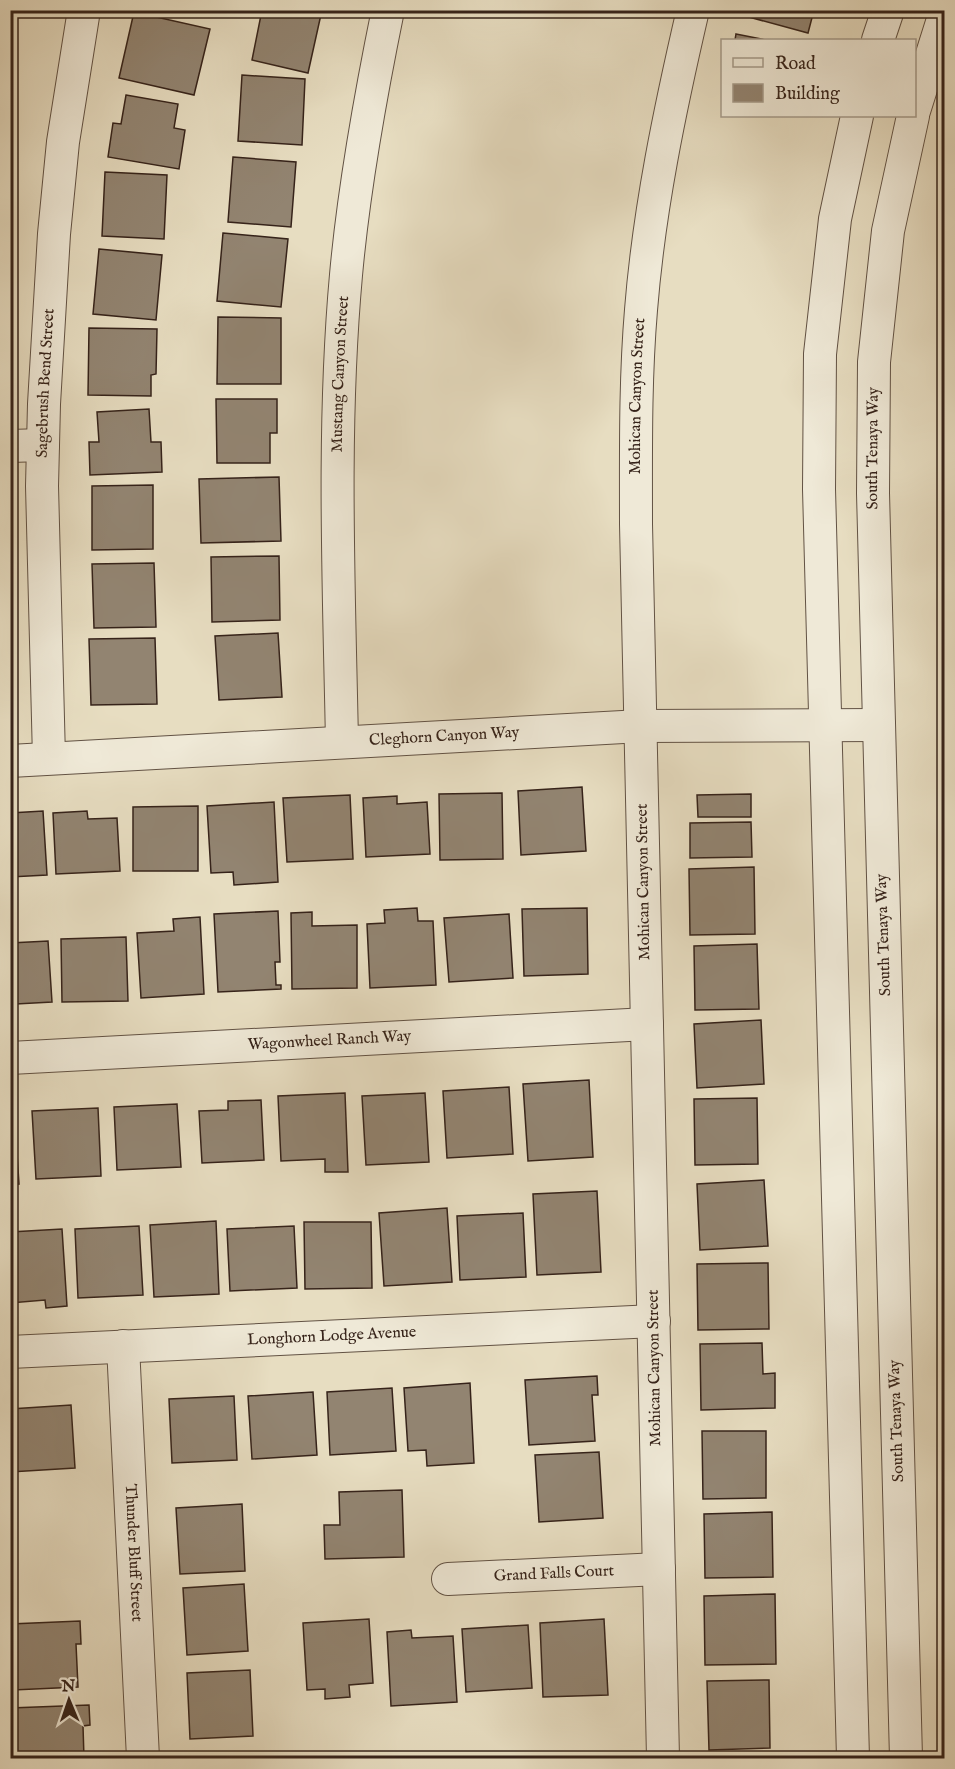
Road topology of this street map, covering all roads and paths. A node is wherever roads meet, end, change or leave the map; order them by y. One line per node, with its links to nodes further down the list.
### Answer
1 (84, 10): 10 (street, Sagebrush Bend Street)
2 (388, 10): 15 (street, Mustang Canyon Street)
3 (888, 10): 6 (street)
4 (683, 14): 14 (street, Mohican Canyon Street)
5 (945, 16): 7 (street)
6 (878, 39)
7 (916, 108)
8 (857, 117): 12 (street)
9 (914, 117): 13 (street, South Tenaya Way)
10 (43, 445): 11 (street); 16 (street, Sagebrush Bend Street)
11 (10, 446)
12 (825, 725): 13 (street, Cleghorn Canyon Way); 14 (street, Cleghorn Canyon Way); 27 (street)
13 (879, 725): 28 (street, South Tenaya Way)
14 (641, 726): 15 (street, Cleghorn Canyon Way); 18 (street, Mohican Canyon Street)
15 (342, 742): 16 (street, Cleghorn Canyon Way)
16 (50, 758): 17 (street, Cleghorn Canyon Way)
17 (10, 761)
18 (647, 1024): 19 (street, Wagonwheel Ranch Way); 20 (street, Mohican Canyon Street)
19 (10, 1058)
20 (654, 1321): 21 (street, Longhorn Lodge Avenue); 23 (street, Mohican Canyon Street)
21 (123, 1346): 22 (street, Longhorn Lodge Avenue); 25 (street, Thunder Bluff Street)
22 (10, 1352)
23 (660, 1569): 24 (street, Grand Falls Court); 26 (street, Mohican Canyon Street)
24 (448, 1579)
25 (143, 1758)
26 (663, 1758)
27 (853, 1758)
28 (906, 1758)

